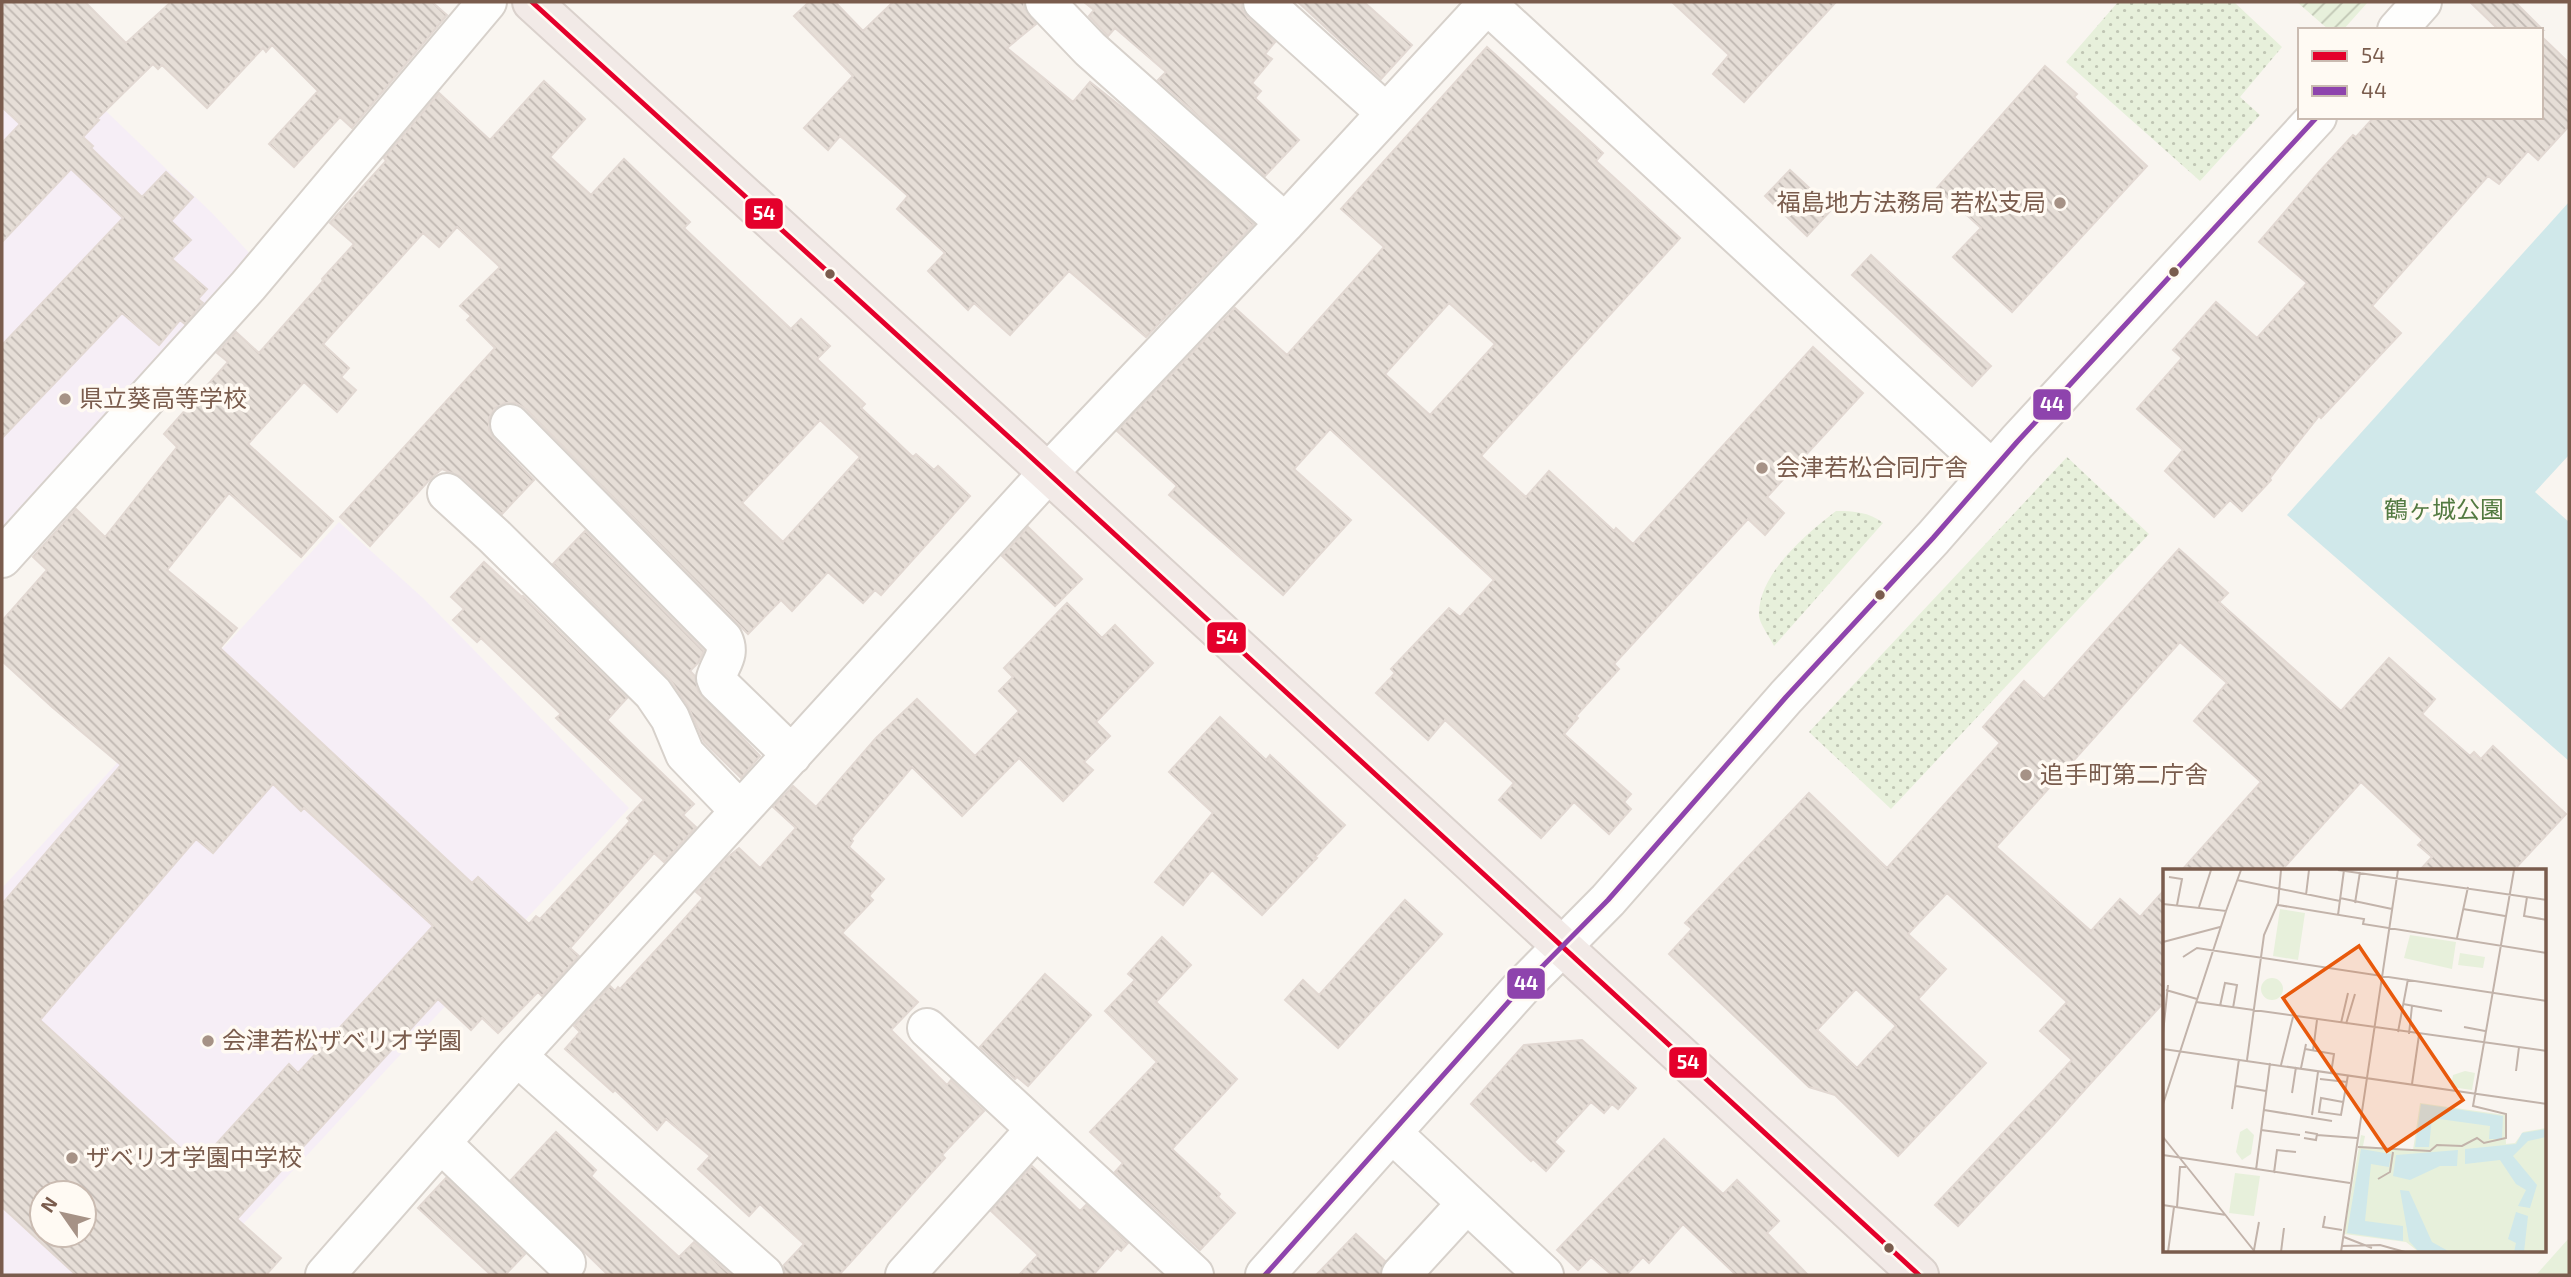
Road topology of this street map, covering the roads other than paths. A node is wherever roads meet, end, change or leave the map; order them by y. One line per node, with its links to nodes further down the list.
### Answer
1 (487, 2): 15 (street)
2 (532, 2): 13 (highway)
3 (1045, 2): 10 (street)
4 (1263, 2): 8 (street)
5 (2422, 2): 7 (street)
6 (1488, 3): 8 (street); 12 (street)
7 (2399, 28)
8 (1386, 113): 10 (street)
9 (2315, 119): 12 (street)
10 (1285, 223): 13 (street)
11 (510, 424): 16 (street)
12 (1992, 470): 18 (street)
13 (1048, 473): 16 (street); 18 (highway)
14 (447, 493): 17 (street)
15 (2, 558)
16 (792, 755): 17 (street)
17 (740, 811): 20 (street)
18 (1560, 947): 22 (street); 33 (highway)
19 (927, 1028): 21 (street)
20 (517, 1056): 23 (street); 28 (street)
21 (1036, 1129): 29 (street); 30 (street)
22 (1393, 1134): 24 (street); 26 (street)
23 (441, 1143): 25 (street); 27 (street)
24 (1466, 1203): 31 (street); 32 (street)
25 (566, 1263)
26 (1274, 1266)
27 (325, 1275)
28 (764, 1275)
29 (905, 1275)
30 (1194, 1275)
31 (1401, 1275)
32 (1544, 1275)
33 (1919, 1275)

